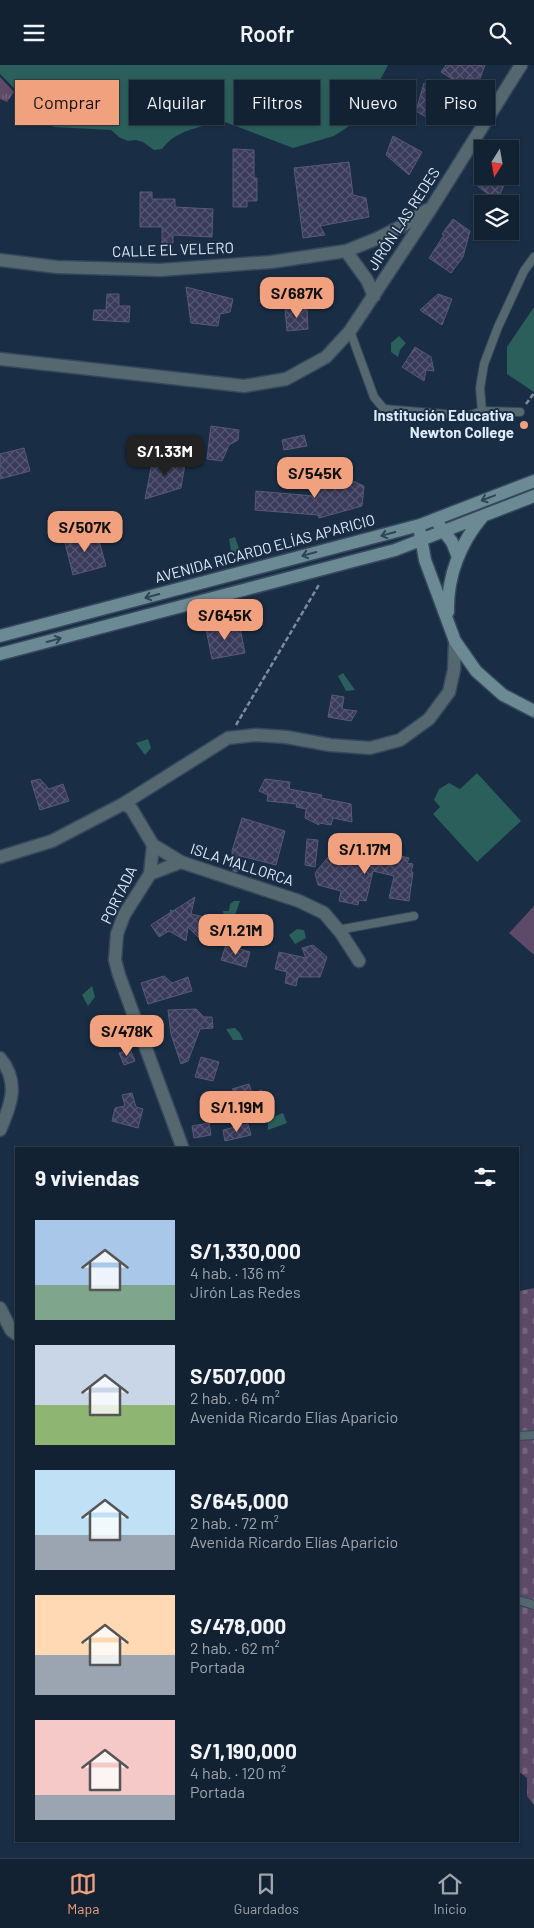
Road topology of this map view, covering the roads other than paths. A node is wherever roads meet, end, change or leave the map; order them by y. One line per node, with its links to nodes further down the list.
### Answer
1 (521, 65): 2 (street, JIRÓN LAS REDES)
2 (432, 207): 3 (street, CALLE EL VELERO); 6 (street, JIRÓN LAS REDES)
3 (346, 251): 5 (street, CALLE EL VELERO); 6 (street)
4 (534, 257): 9 (lane)
5 (0, 260)
6 (374, 296): 7 (street, JIRÓN LAS REDES)
7 (350, 331): 8 (street, JIRÓN LAS REDES); 9 (lane)
8 (0, 359)
9 (482, 411): 10 (lane)
10 (520, 412)
11 (534, 481): 14 (street, AVENIDA RICARDO ELÍAS APARICIO, one-way to 14)
12 (534, 496): 13 (street)
13 (483, 515): 16 (street); 20 (street)
14 (435, 519): 15 (street, AVENIDA RICARDO ELÍAS APARICIO); 16 (street)
15 (420, 525): 17 (street); 18 (street, AVENIDA RICARDO ELÍAS APARICIO, one-way to 18)
16 (444, 531): 17 (street); 20 (street)
17 (421, 540): 19 (street); 22 (street)
18 (356, 542): 21 (street); 24 (street, AVENIDA RICARDO ELÍAS APARICIO, one-way to 24)
19 (395, 550): 21 (street); 22 (street)
20 (458, 557): 23 (street)
21 (361, 559): 26 (street, one-way to 21)
22 (425, 560): 23 (street)
23 (448, 622): 25 (street)
24 (0, 635): 26 (street)
25 (455, 641): 27 (street); 28 (street)
26 (3, 653)
27 (534, 711)
28 (123, 804): 29 (street); 30 (street)
29 (153, 845): 31 (street, ISLA MALLORCA); 32 (street, PORTADA)
30 (0, 857)
31 (181, 863): 32 (street); 34 (street, ISLA MALLORCA)
32 (150, 874): 38 (street, PORTADA)
33 (414, 916): 34 (lane)
34 (338, 930): 35 (street, ISLA MALLORCA)
35 (359, 961)
36 (0, 1058): 37 (street)
37 (0, 1130)
38 (182, 1147)
39 (0, 1308): 40 (street)
40 (15, 1333)
41 (534, 1435): 42 (lane)
42 (519, 1436)
43 (519, 1600): 44 (lane)
44 (534, 1605)

